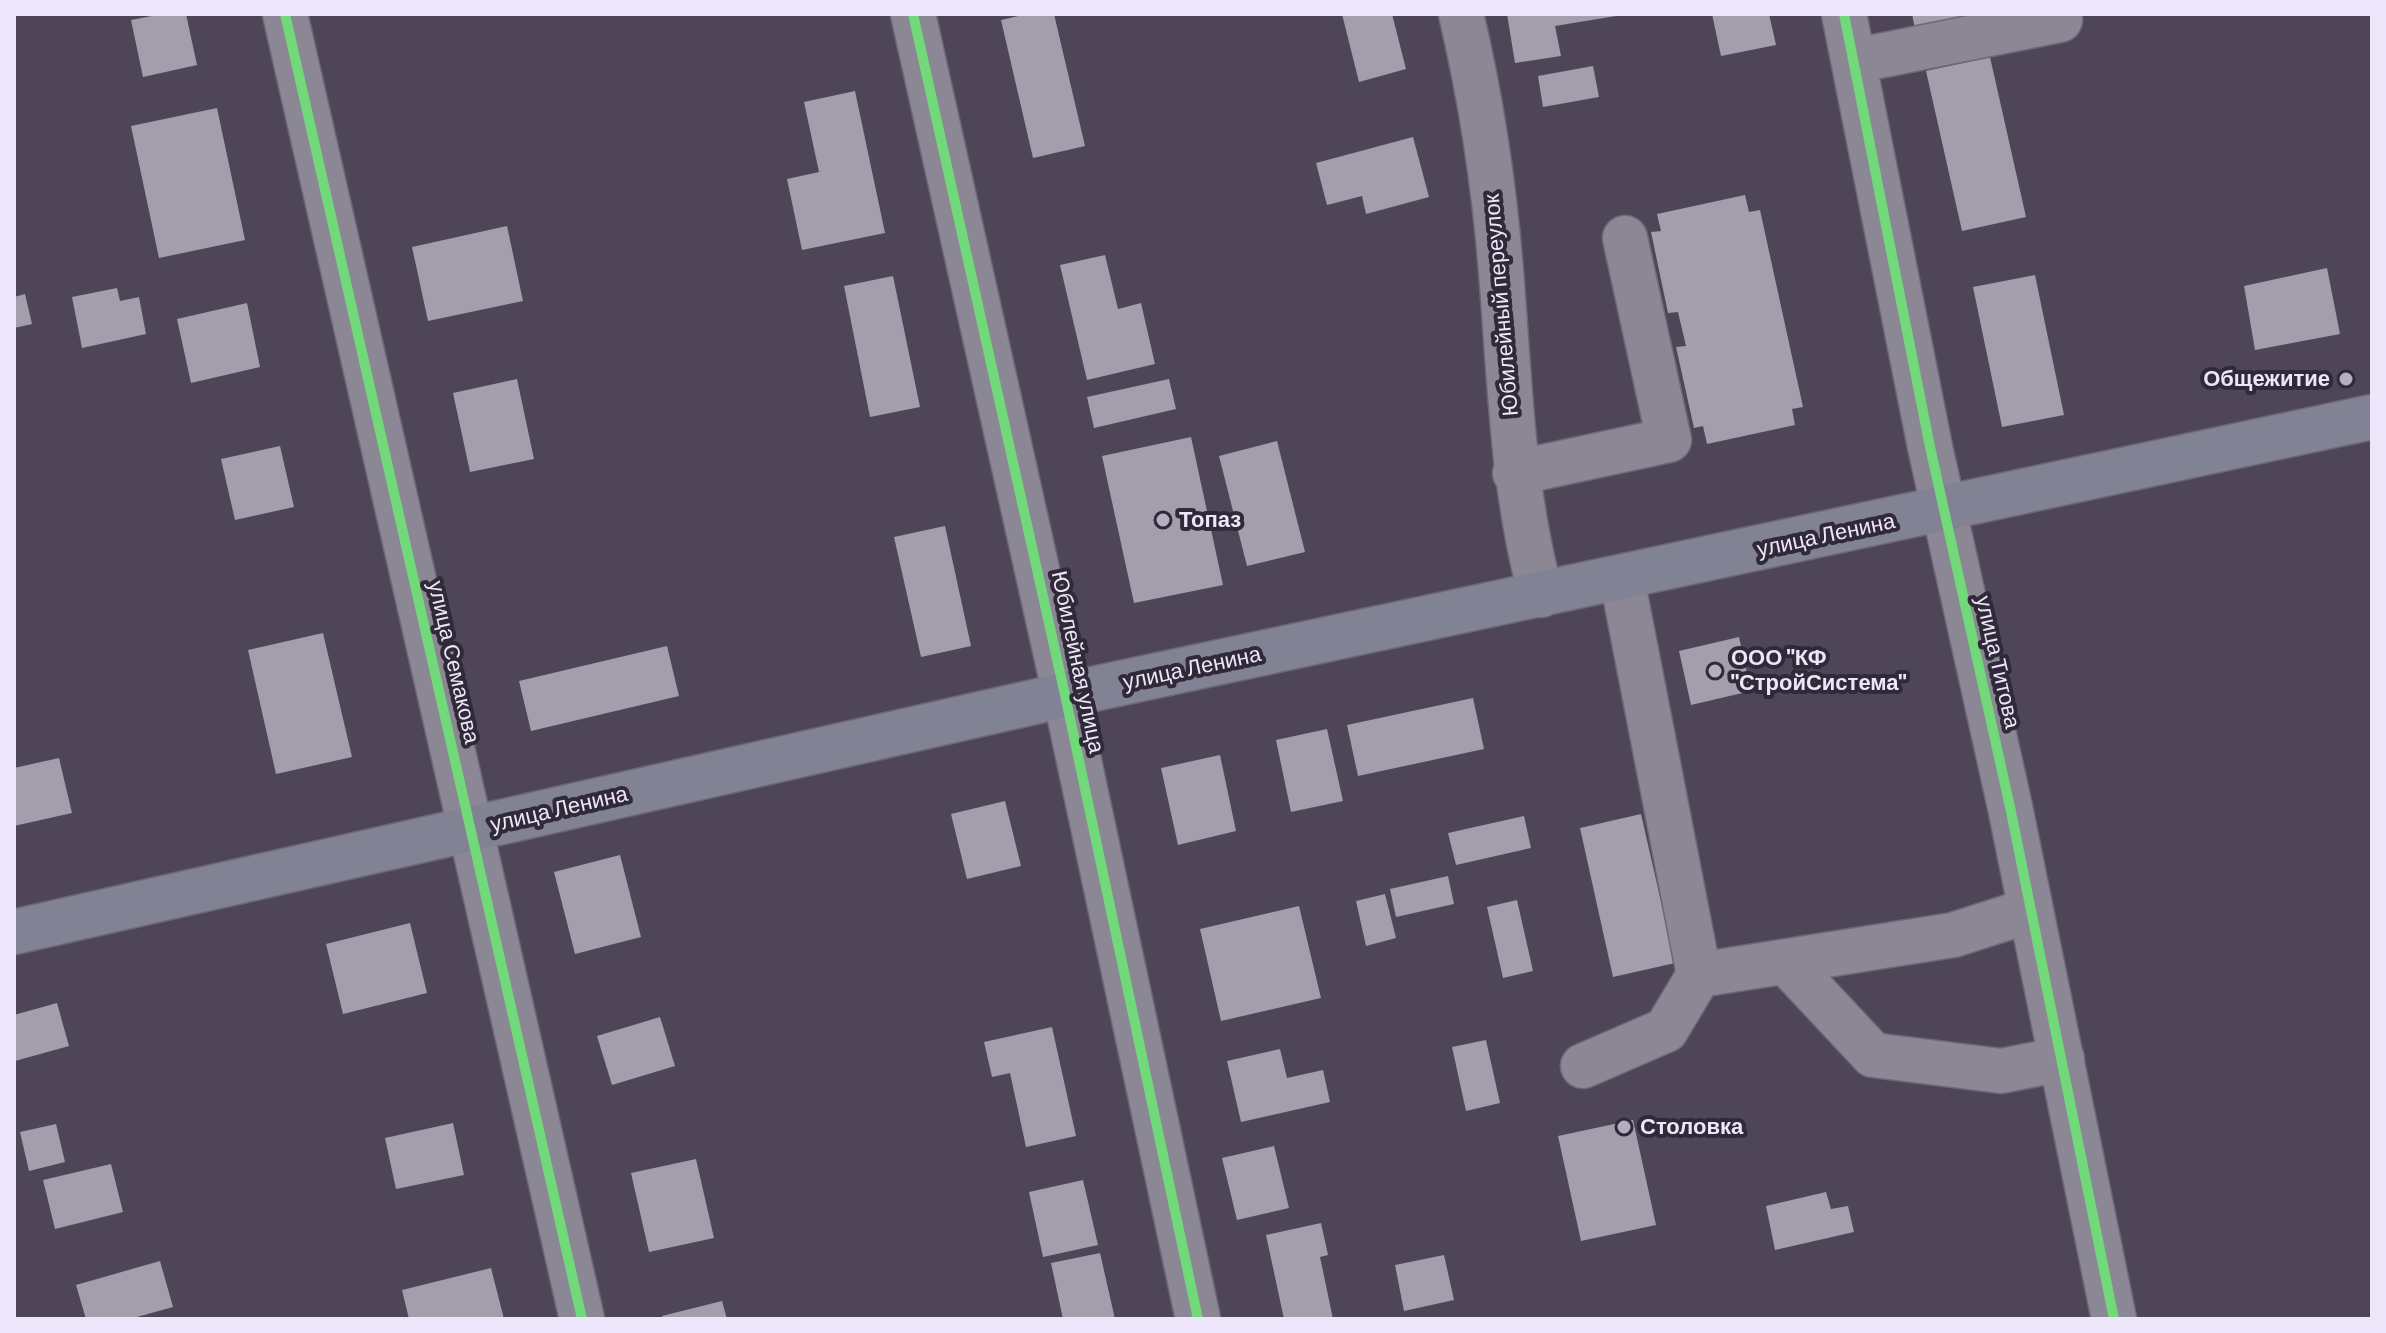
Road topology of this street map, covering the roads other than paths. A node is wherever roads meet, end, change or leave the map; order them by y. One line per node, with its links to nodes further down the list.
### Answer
1 (285, 14): 14 (street, улица Семакова)
2 (913, 14): 13 (street, Юбилейная улица)
3 (1461, 14): 9 (street, Юбилейный переулок)
4 (1844, 14): 6 (street, улица Титова)
5 (2060, 20): 6 (street)
6 (1854, 61): 10 (street, улица Титова)
7 (1625, 238): 9 (street)
8 (2372, 417): 10 (main road, улица Ленина)
9 (1515, 473): 12 (street, Юбилейный переулок)
10 (1944, 509): 11 (main road, улица Ленина); 15 (street, улица Титова)
11 (1622, 579): 12 (main road, улица Ленина); 18 (street)
12 (1541, 595): 13 (main road, улица Ленина)
13 (1065, 695): 14 (main road, улица Ленина); 22 (street, Юбилейная улица)
14 (472, 829): 16 (main road, улица Ленина); 21 (street, улица Семакова)
15 (2031, 910): 17 (street); 19 (street, улица Титова)
16 (14, 932)
17 (1786, 962): 18 (street); 19 (street)
18 (1699, 975): 20 (street)
19 (2062, 1059): 23 (street, улица Титова)
20 (1583, 1066)
21 (582, 1319)
22 (1198, 1319)
23 (2114, 1319)

